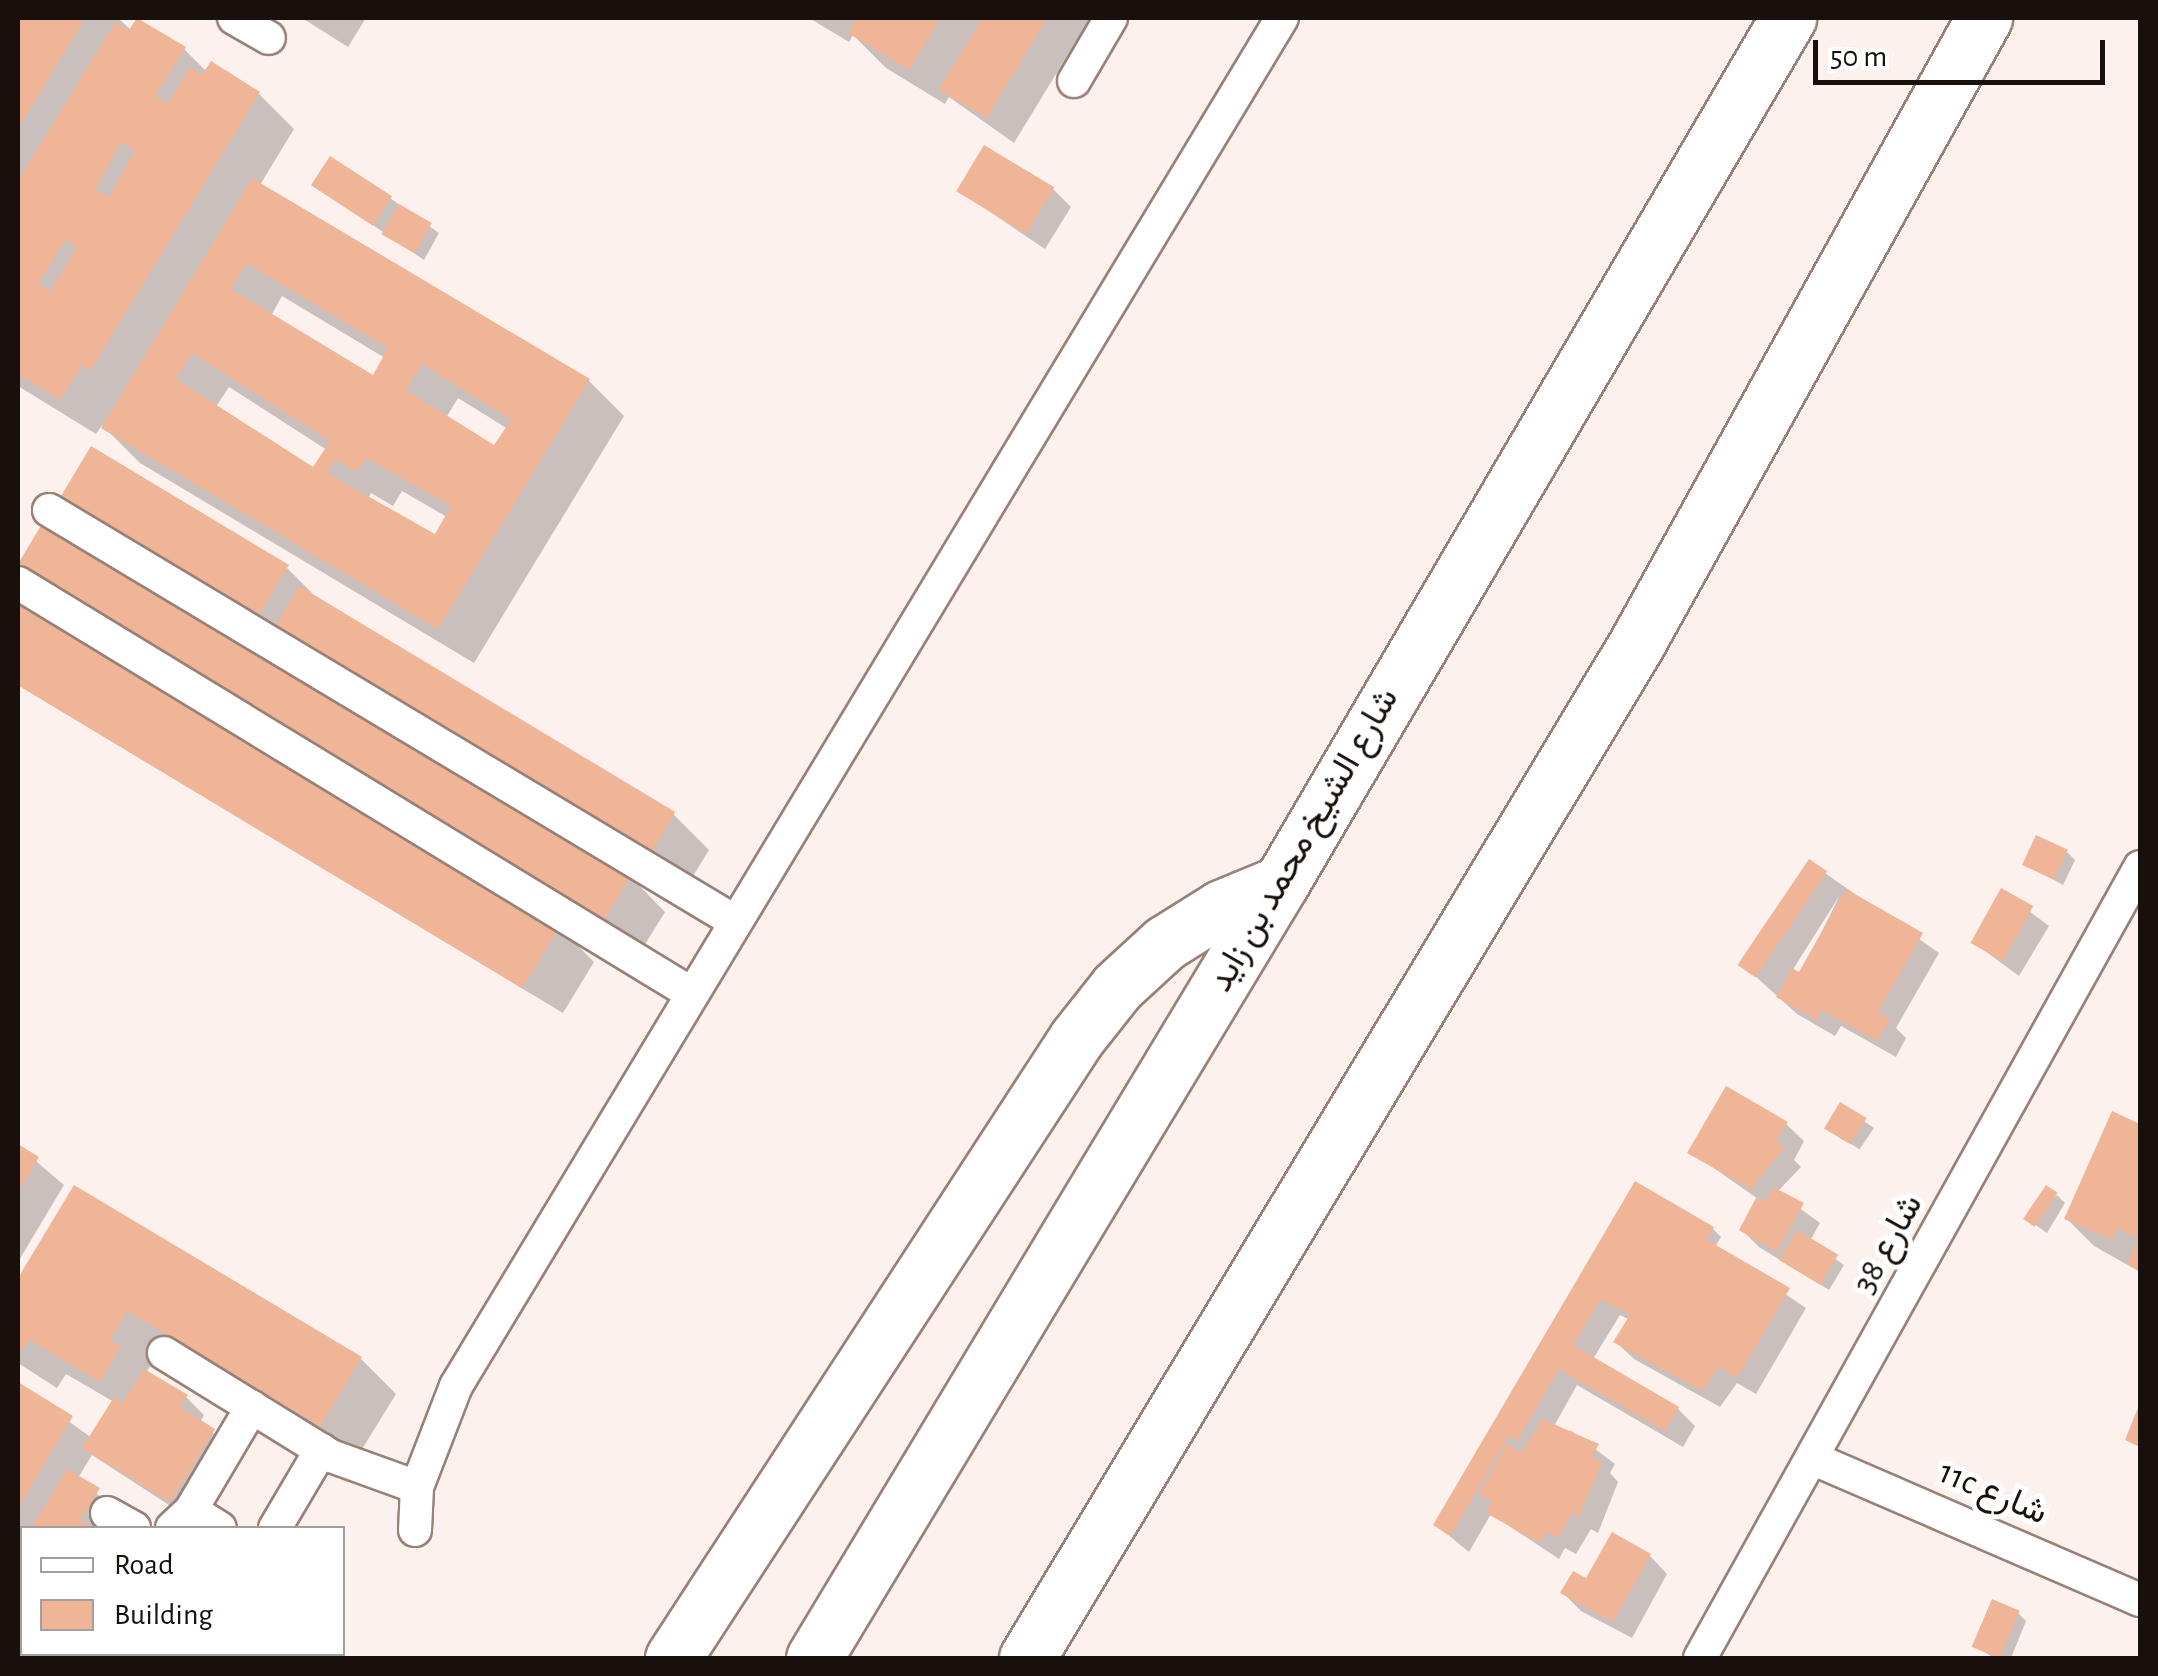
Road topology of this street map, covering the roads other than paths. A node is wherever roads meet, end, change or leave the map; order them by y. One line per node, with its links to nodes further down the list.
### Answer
1 (234, 18): 6 (street)
2 (1111, 18): 7 (street)
3 (1282, 18): 13 (street)
4 (1788, 18): 11 (highway, شارع الشيخ محمد بن زايد)
5 (1984, 18): 27 (highway)
6 (269, 38)
7 (1074, 80)
8 (49, 510): 13 (street)
9 (18, 583): 14 (street)
10 (2140, 868): 12 (street, شارع 38)
11 (1282, 883): 25 (highway); 26 (highway, شارع الشيخ محمد بن زايد)
12 (2132, 904): 18 (street, شارع 38)
13 (734, 922): 14 (street)
14 (689, 992): 19 (street)
15 (164, 1352): 16 (street)
16 (252, 1407): 17 (street); 20 (street)
17 (320, 1450): 19 (street); 22 (street)
18 (1814, 1459): 24 (street, 11c شارع); 28 (street, شارع 38)
19 (417, 1487): 23 (street)
20 (182, 1519): 21 (street)
21 (212, 1526)
22 (276, 1526)
23 (415, 1530)
24 (2140, 1600)
25 (673, 1658)
26 (814, 1658)
27 (1027, 1658)
28 (1700, 1658)

